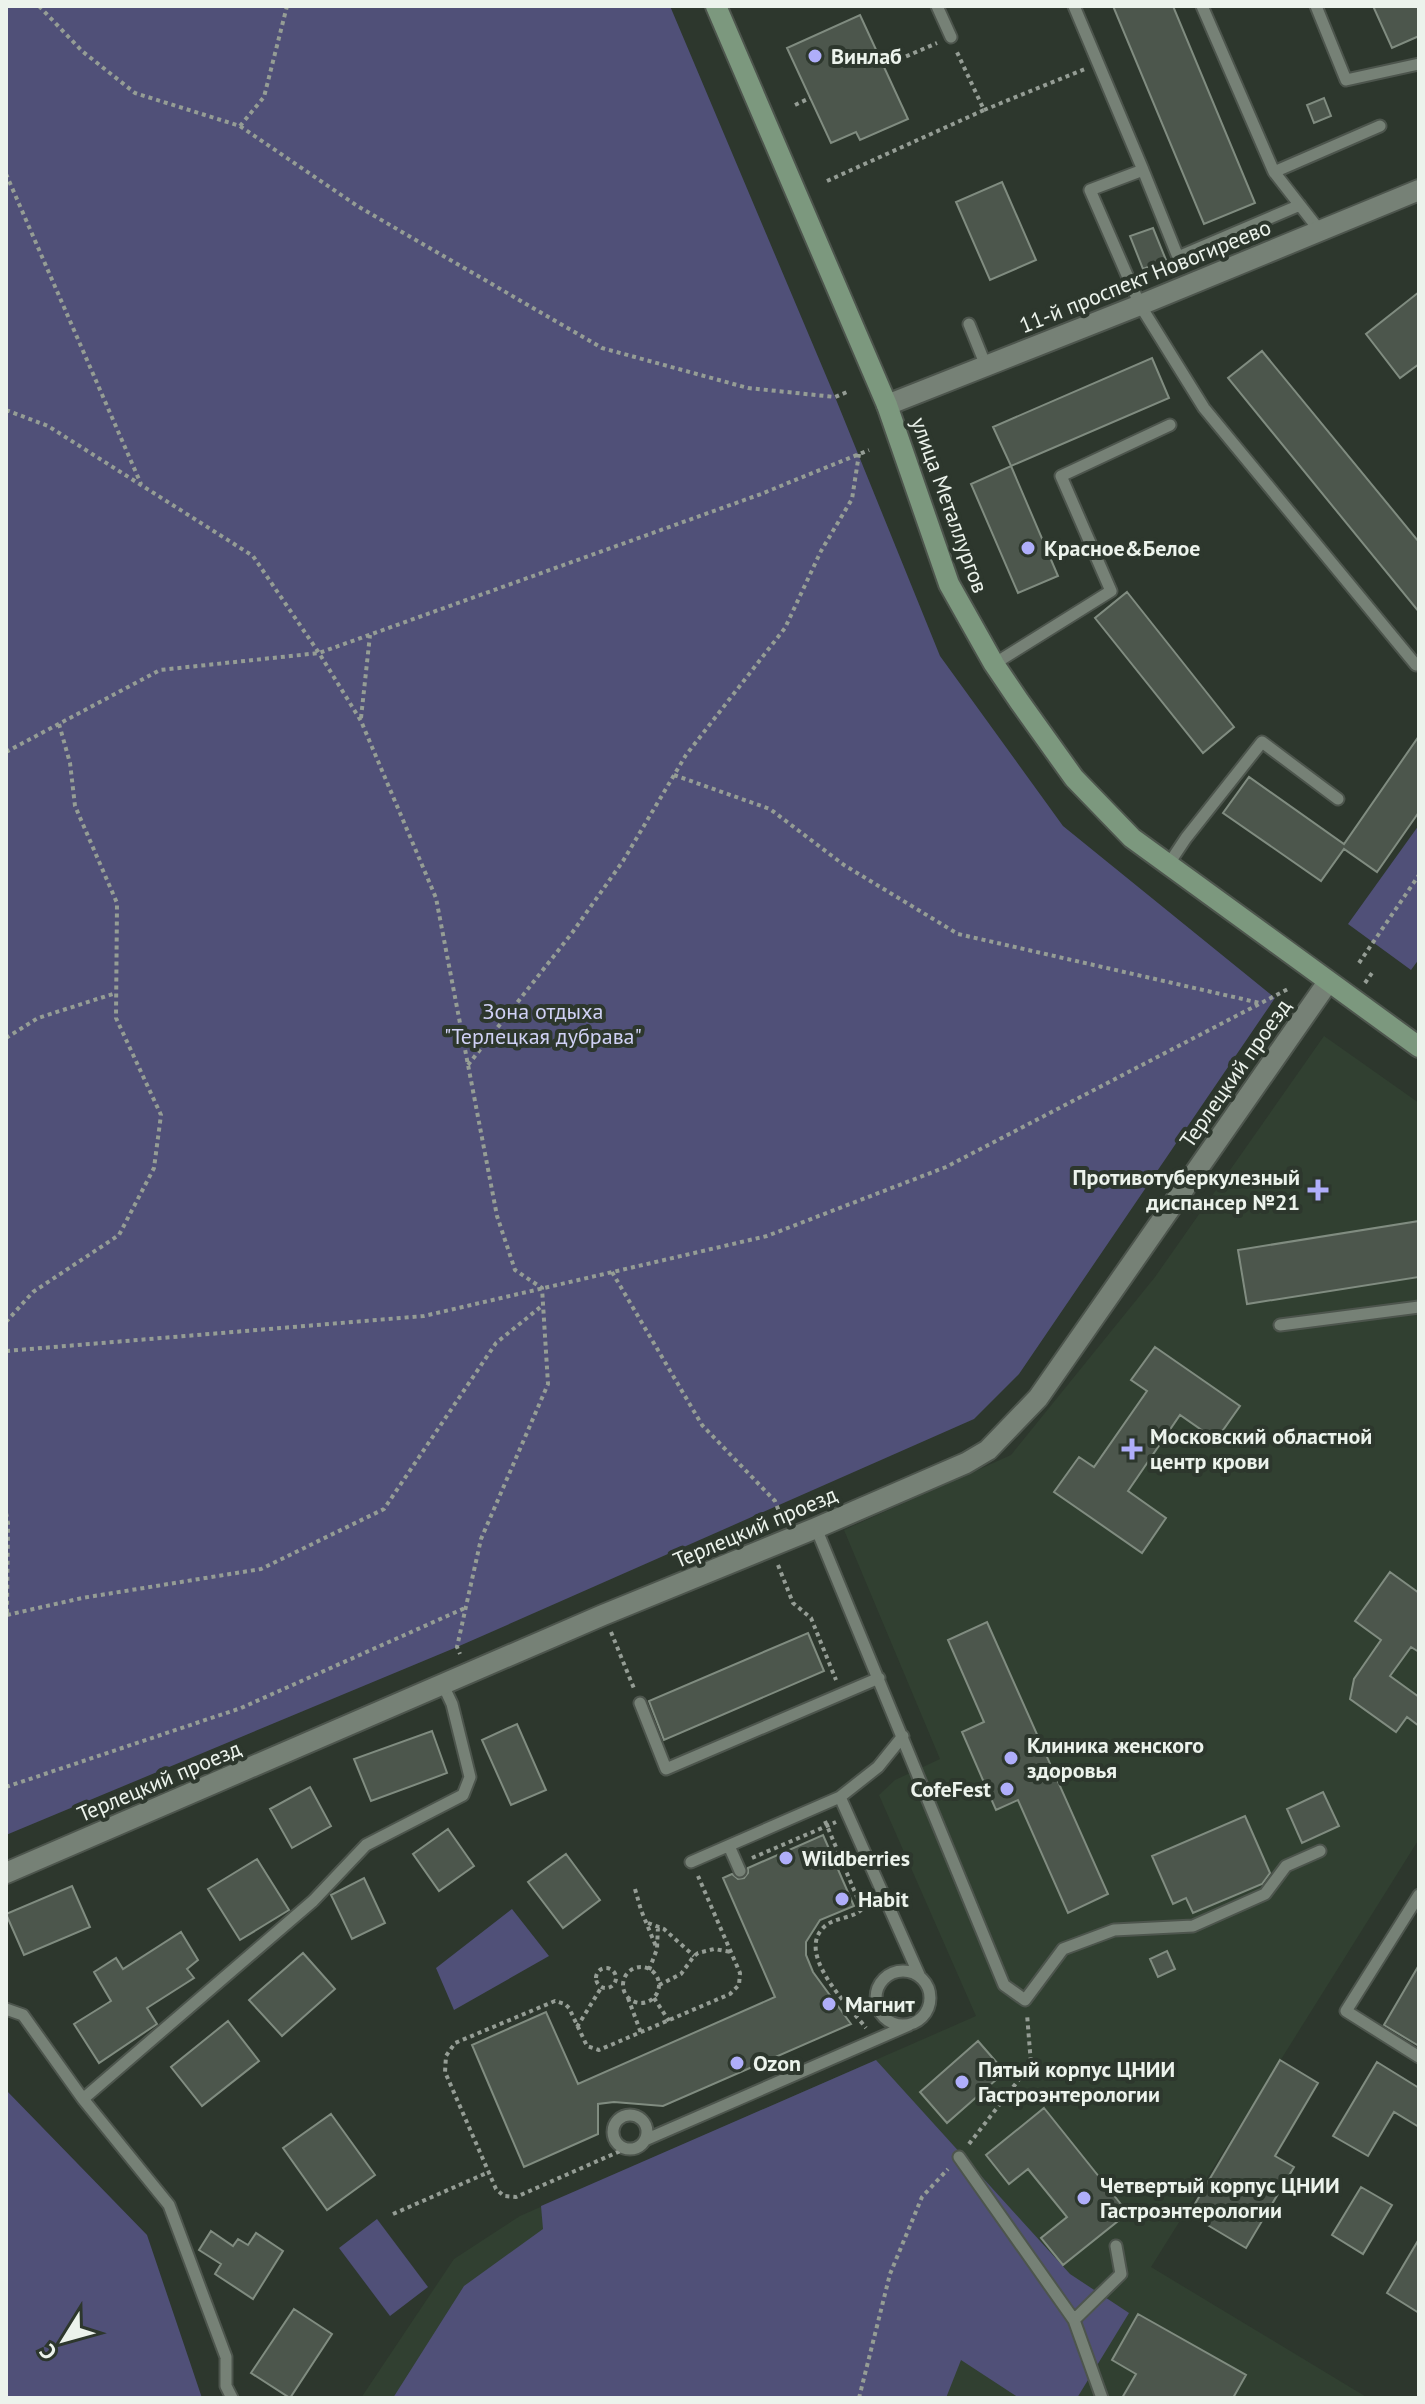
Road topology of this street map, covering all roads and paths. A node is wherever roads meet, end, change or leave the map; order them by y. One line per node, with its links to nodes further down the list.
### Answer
1 (39, 6): 15 (path)
2 (287, 6): 15 (path)
3 (716, 6): 28 (street, улица Металлургов)
4 (937, 6): 8 (lane)
5 (1074, 6): 9 (lane)
6 (1202, 6): 18 (lane)
7 (1316, 6): 10 (lane)
8 (951, 37): 11 (path); 14 (path)
9 (1098, 64): 14 (path); 17 (lane)
10 (1419, 64)
11 (884, 66)
12 (810, 98): 13 (path)
13 (795, 105)
14 (984, 110): 20 (path)
15 (240, 126): 27 (path)
16 (1380, 126): 18 (lane)
17 (1143, 170): 22 (lane); 24 (lane)
18 (1274, 172): 22 (lane)
19 (6, 174): 33 (path)
20 (827, 181)
21 (1419, 190): 23 (street, 11-й проспект Новогиреево)
22 (1300, 205): 23 (lane)
23 (1320, 231): 24 (street, 11-й проспект Новогиреево)
24 (1140, 305): 26 (street, 11-й проспект Новогиреево); 37 (lane)
25 (969, 324): 26 (lane)
26 (986, 366): 28 (street, 11-й проспект Новогиреево)
27 (847, 392)
28 (887, 405): 36 (street, улица Металлургов)
29 (6, 410): 33 (path)
30 (1170, 425): 36 (lane)
31 (869, 450): 32 (path)
32 (859, 454): 34 (path); 41 (path)
33 (142, 485): 35 (path)
34 (371, 634): 35 (path); 38 (path)
35 (319, 653): 38 (path); 39 (path)
36 (994, 664): 43 (street, улица Металлургов)
37 (1416, 665)
38 (361, 721): 54 (path)
39 (59, 724): 40 (path); 50 (path)
40 (6, 752)
41 (674, 775): 51 (path); 54 (path)
42 (1338, 799): 43 (lane)
43 (1168, 865): 47 (street, улица Металлургов)
44 (1419, 875): 45 (path)
45 (1359, 963)
46 (1372, 973): 48 (path)
47 (1328, 982): 53 (street, улица Металлургов); 64 (street, Терлецкий проезд)
48 (1365, 983)
49 (1288, 989): 51 (path)
50 (116, 993): 52 (path); 59 (path)
51 (1260, 1003): 55 (path)
52 (6, 1038)
53 (1419, 1047)
54 (468, 1065): 56 (path)
55 (612, 1272): 56 (path); 63 (path)
56 (542, 1288): 57 (path); 61 (path)
57 (543, 1305): 66 (path); 67 (path)
58 (1419, 1307): 60 (lane)
59 (6, 1322)
60 (1280, 1325)
61 (6, 1351)
62 (6, 1513): 67 (path)
63 (780, 1522)
64 (816, 1528): 68 (street, Терлецкий проезд); 70 (lane)
65 (777, 1563): 72 (path)
66 (465, 1608): 69 (path); 75 (path)
67 (6, 1615)
68 (603, 1615): 69 (street, Терлецкий проезд); 73 (path)
69 (469, 1674): 71 (street, Терлецкий проезд)
70 (879, 1678): 72 (lane); 74 (lane)
71 (443, 1685): 84 (street, Терлецкий проезд); 109 (lane)
72 (841, 1694): 73 (lane)
73 (640, 1703)
74 (903, 1736): 76 (lane); 101 (lane)
75 (6, 1787)
76 (840, 1797): 77 (lane); 78 (lane)
77 (818, 1807): 79 (path); 80 (lane)
78 (849, 1816): 79 (path); 94 (lane)
79 (827, 1826): 83 (path); 107 (path)
80 (729, 1846): 82 (lane); 83 (lane)
81 (1320, 1851): 101 (lane)
82 (691, 1862)
83 (739, 1868)
84 (6, 1873)
85 (703, 1888): 91 (path)
86 (635, 1889): 88 (path)
87 (1419, 1895): 108 (lane)
88 (647, 1923): 89 (path); 90 (path)
89 (658, 1926): 90 (path); 92 (path)
90 (657, 1949): 93 (path)
91 (731, 1952): 92 (path); 103 (path)
92 (694, 1956): 96 (path)
93 (649, 1970): 96 (path); 98 (path)
94 (920, 1977): 104 (lane); 104 (lane)
95 (616, 1982): 97 (path); 97 (path); 98 (path)
96 (659, 1985): 100 (path)
97 (602, 1987): 105 (path)
98 (624, 1987): 99 (path)
99 (628, 1997): 100 (path); 106 (path)
100 (654, 1998): 103 (path)
101 (1025, 2000): 112 (path)
102 (6, 2009): 109 (lane)
103 (669, 2021): 106 (path)
104 (909, 2025): 107 (lane)
105 (577, 2027): 106 (path); 113 (path)
106 (641, 2033)
107 (874, 2040): 110 (lane)
108 (1419, 2057)
109 (83, 2099): 117 (lane)
110 (645, 2140): 111 (lane); 111 (lane)
111 (627, 2148): 113 (path)
112 (959, 2157): 116 (lane); 118 (path)
113 (489, 2172): 114 (path)
114 (393, 2214)
115 (1116, 2246): 116 (lane)
116 (1074, 2320): 119 (lane)
117 (232, 2398)
118 (859, 2398)
119 (1102, 2398)

